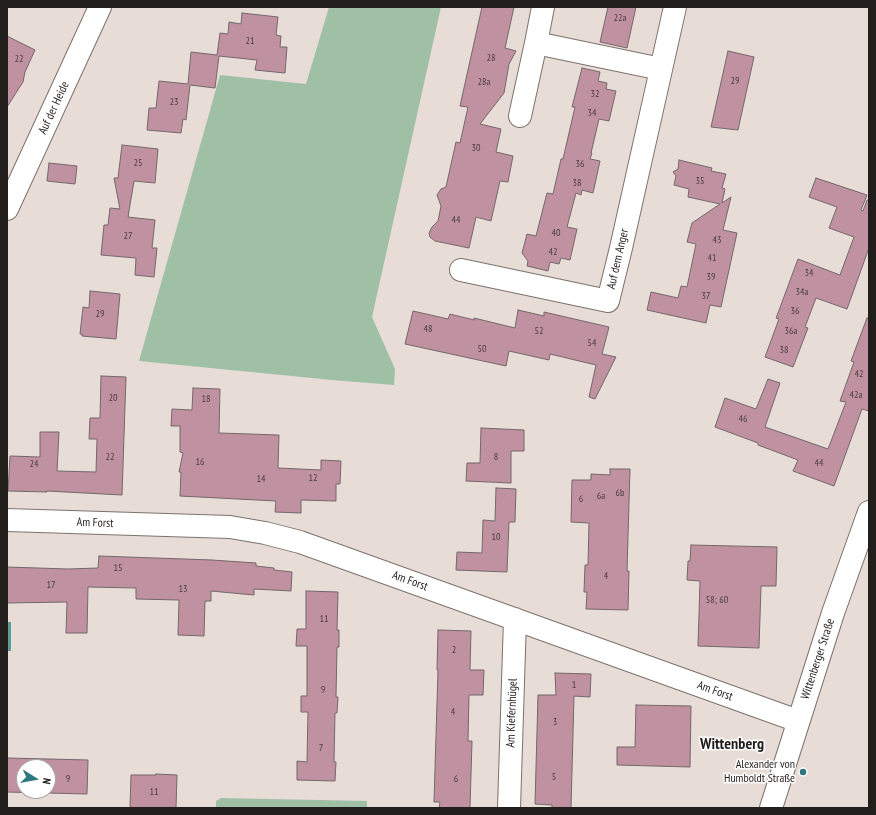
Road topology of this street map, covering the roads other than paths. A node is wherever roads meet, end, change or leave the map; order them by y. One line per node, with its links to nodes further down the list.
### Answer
1 (100, 7): 7 (street, Auf der Heide)
2 (543, 7): 4 (street)
3 (675, 7): 5 (street, Auf dem Anger)
4 (536, 43): 5 (street); 6 (street)
5 (661, 69): 8 (street, Auf dem Anger)
6 (520, 116)
7 (7, 209)
8 (461, 270)
9 (7, 520): 11 (street, Am Forst)
10 (867, 524): 12 (street, Wittenberger Straße)
11 (515, 619): 12 (street, Am Forst); 13 (street, Am Kiefernhügel)
12 (798, 721): 14 (street, Wittenberger Straße)
13 (508, 808)
14 (771, 808)

